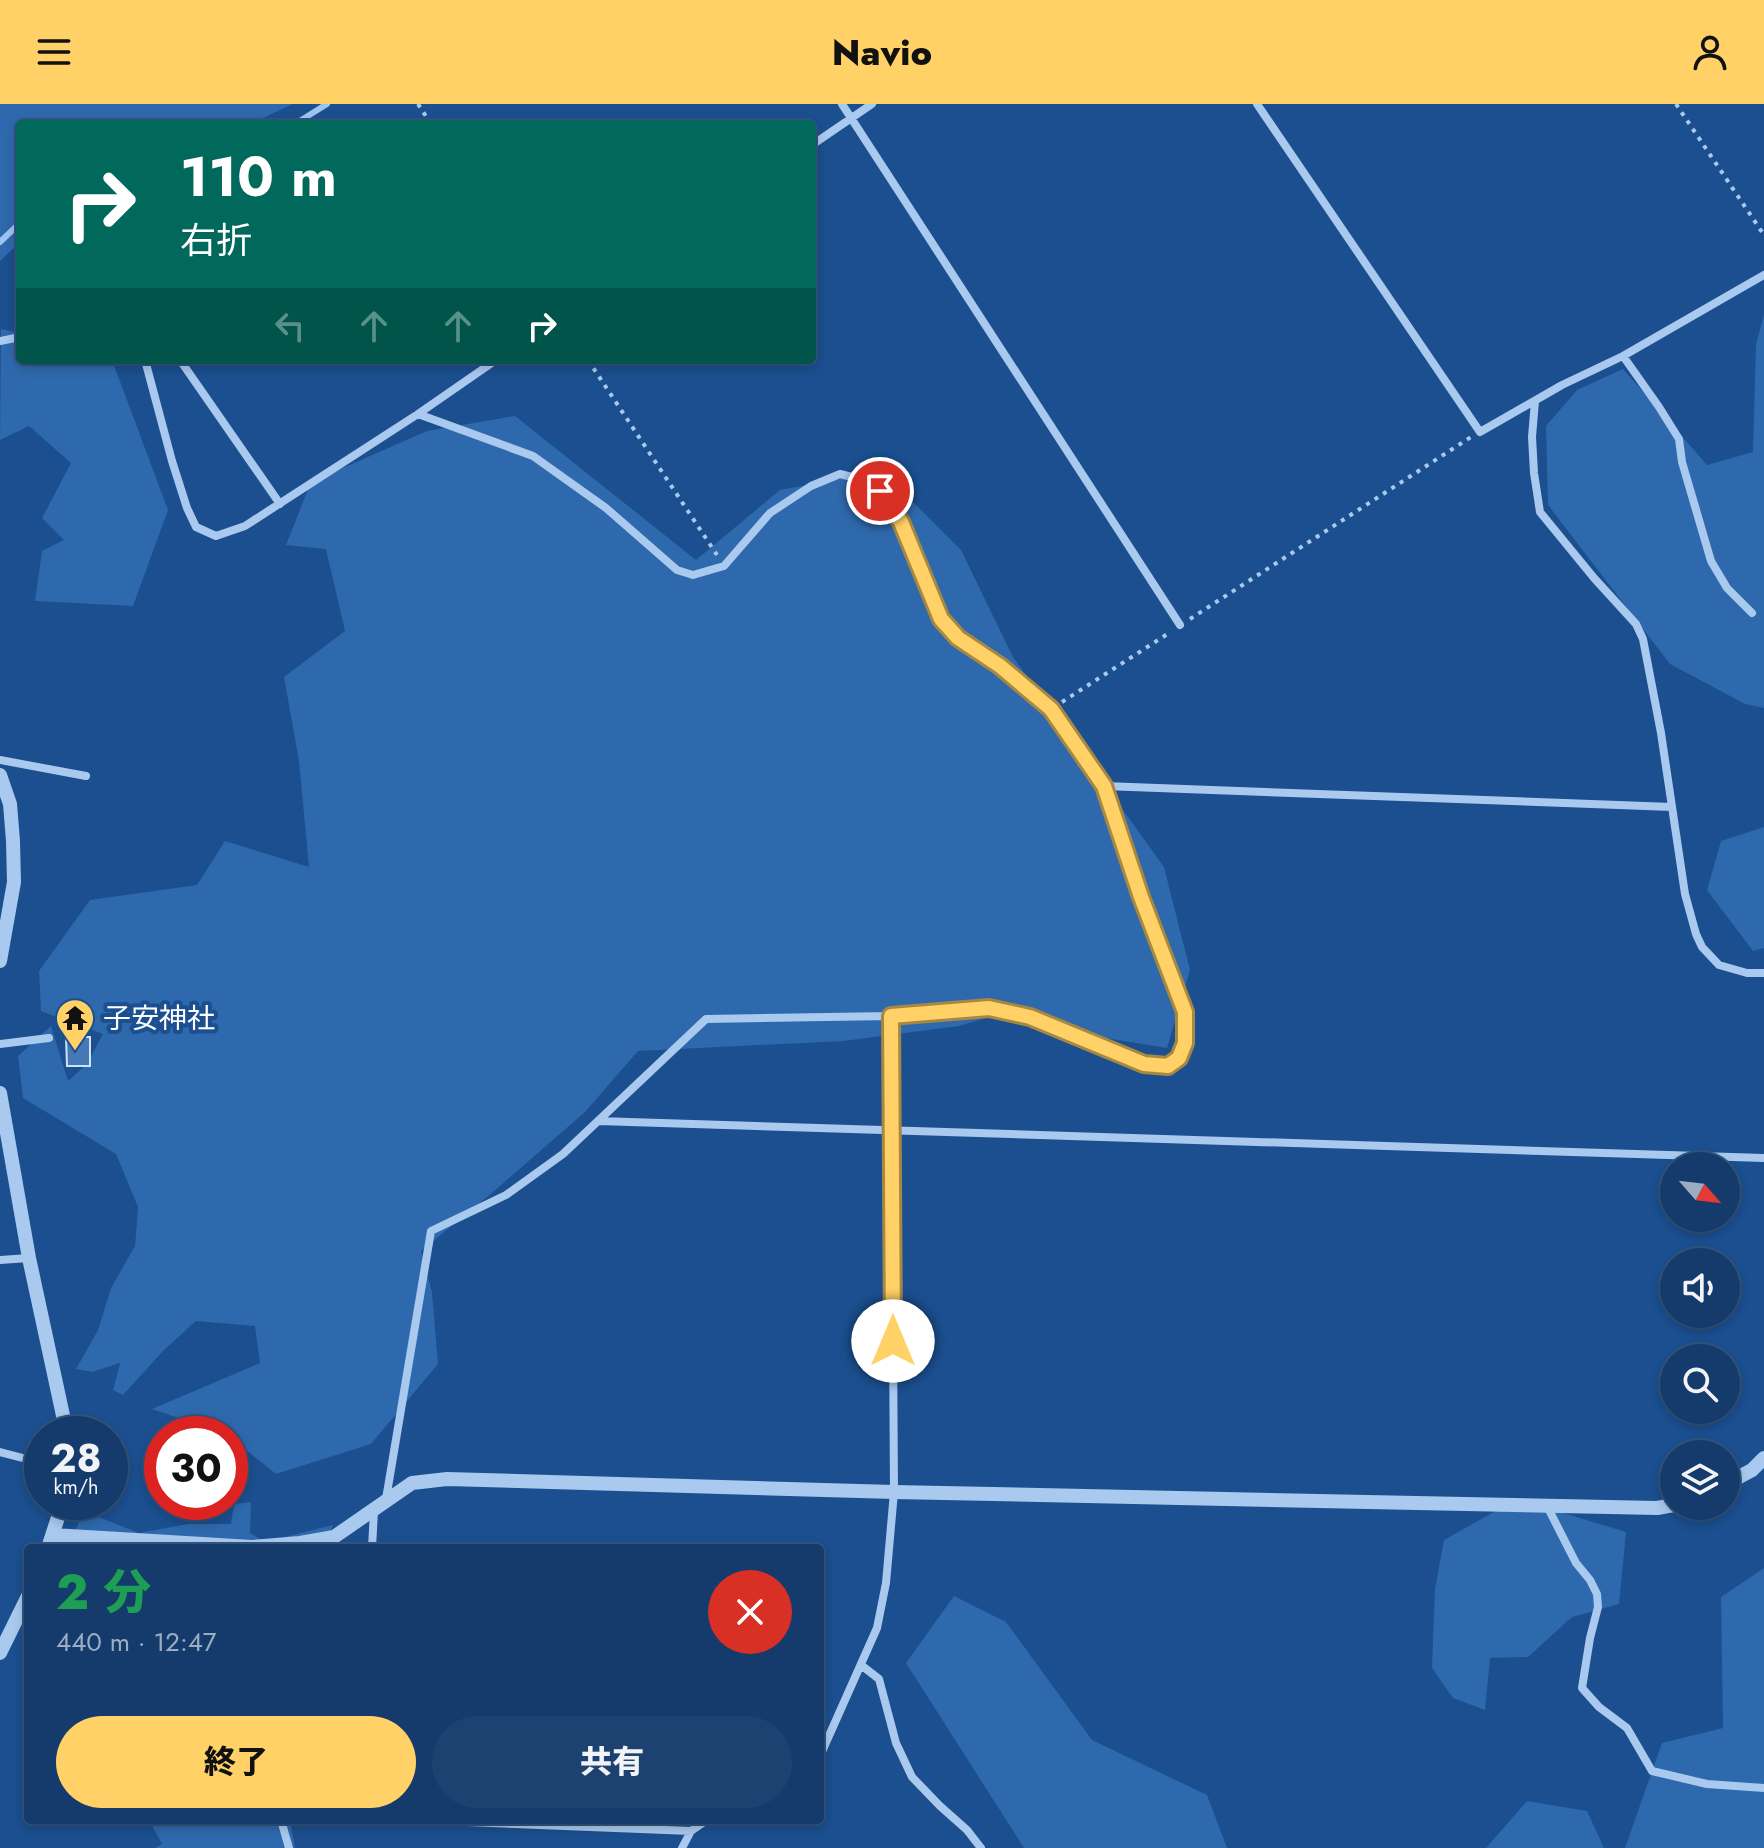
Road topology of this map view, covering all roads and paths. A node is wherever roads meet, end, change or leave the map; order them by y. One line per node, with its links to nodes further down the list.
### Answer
1 (842, 104): 5 (street)
2 (872, 104): 5 (street)
3 (1257, 104): 16 (street)
4 (1676, 104): 7 (path)
5 (851, 118): 6 (street); 20 (street)
6 (816, 142)
7 (1764, 235)
8 (1764, 275): 9 (street)
9 (1623, 356): 14 (street); 19 (street)
10 (146, 364): 17 (street)
11 (183, 364): 17 (street)
12 (490, 364): 15 (street)
13 (591, 364): 18 (path)
14 (1535, 401): 16 (street); 27 (street)
15 (418, 414): 17 (street); 18 (street)
16 (1480, 432): 20 (path)
17 (280, 504)
18 (724, 566): 21 (street)
19 (1752, 613)
20 (1180, 625): 21 (path)
21 (1051, 709): 25 (street)
22 (0, 760): 24 (street)
23 (0, 775): 26 (street)
24 (86, 776)
25 (1104, 786): 27 (street); 30 (street)
26 (5, 805): 28 (street)
27 (1672, 807): 29 (street)
28 (0, 961)
29 (1764, 973)
30 (891, 1016): 34 (street); 35 (street)
31 (49, 1038): 32 (street)
32 (0, 1044)
33 (0, 1093): 37 (street)
34 (598, 1121): 35 (street); 45 (street)
35 (892, 1131): 36 (street); 44 (street)
36 (1764, 1158)
37 (29, 1258): 38 (street); 39 (street)
38 (0, 1260)
39 (63, 1416)
40 (0, 1452): 41 (street)
41 (24, 1458)
42 (1764, 1458): 43 (street)
43 (1740, 1476)
44 (894, 1492): 45 (street); 46 (street); 55 (street)
45 (380, 1506): 51 (street); 52 (street)
46 (1547, 1506): 47 (street); 57 (street)
47 (1660, 1507)
48 (58, 1520): 49 (street)
49 (51, 1542): 50 (street)
50 (131, 1544)
51 (288, 1544)
52 (373, 1544)
53 (24, 1604): 54 (street)
54 (0, 1653)
55 (861, 1665): 56 (street); 64 (street)
56 (824, 1747)
57 (1764, 1788)
58 (282, 1824): 62 (street)
59 (517, 1824): 61 (street)
60 (701, 1824): 61 (street)
61 (691, 1831): 63 (street)
62 (289, 1848)
63 (682, 1848)
64 (981, 1848)

